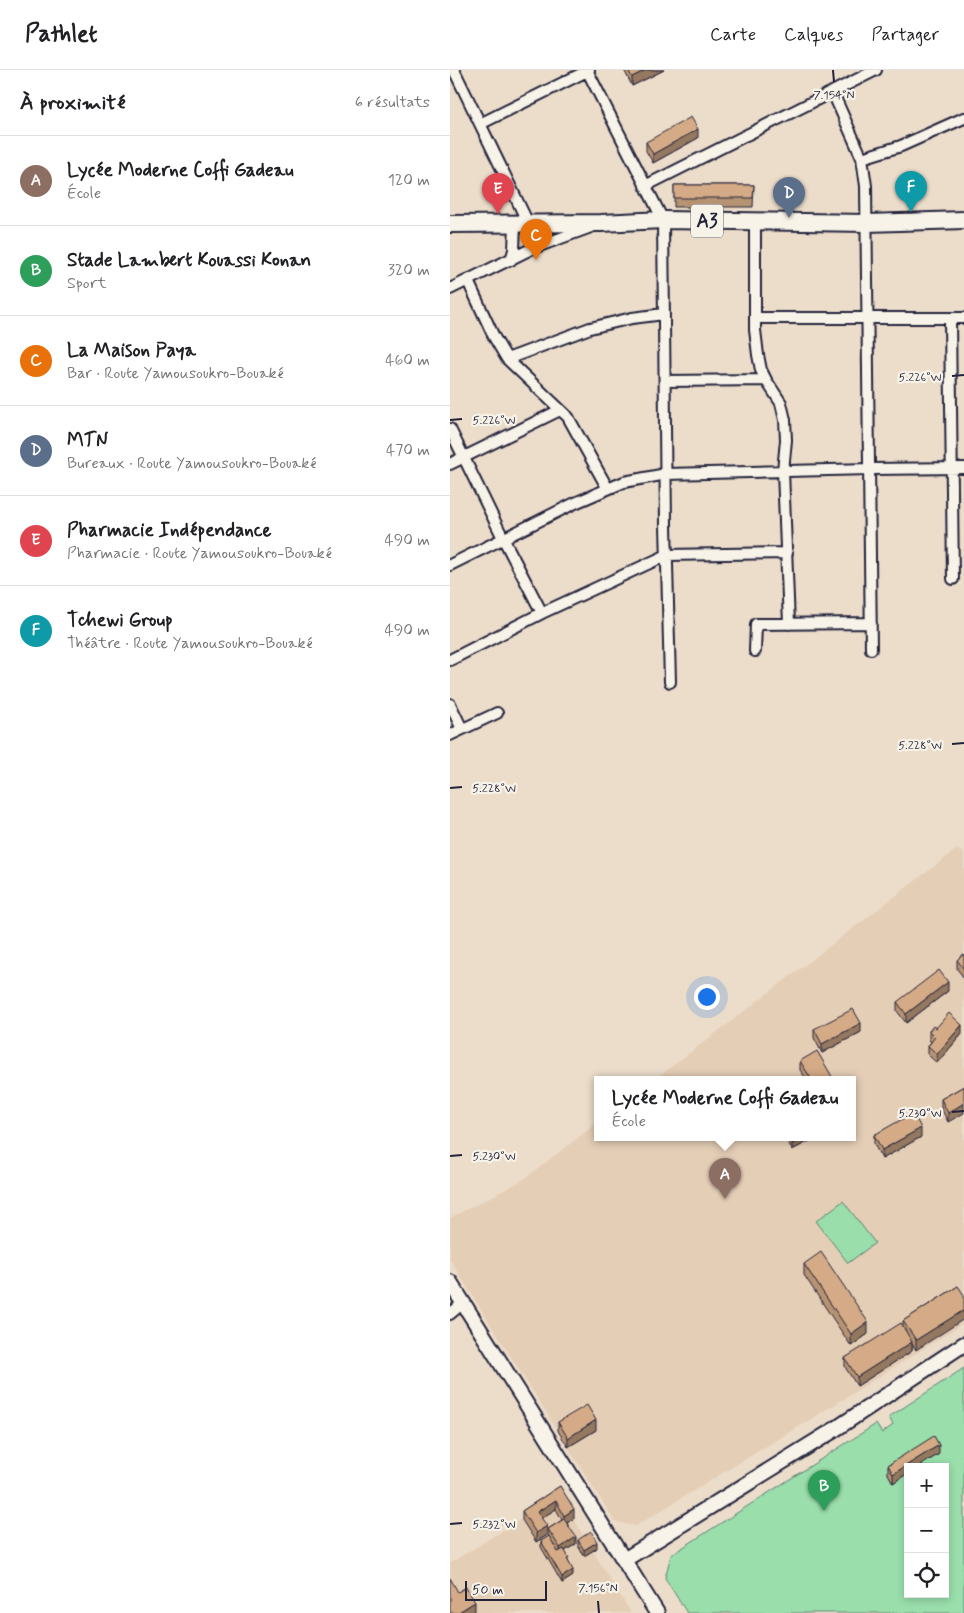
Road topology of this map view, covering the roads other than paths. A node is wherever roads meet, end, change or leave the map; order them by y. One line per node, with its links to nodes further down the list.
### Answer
1 (454, 70): 6 (street)
2 (588, 70): 6 (street); 8 (street)
3 (876, 70): 4 (street)
4 (833, 93): 7 (street); 8 (street)
5 (964, 118): 7 (street)
6 (480, 124): 15 (street)
7 (862, 158): 13 (street)
8 (646, 186): 9 (street)
9 (663, 220): 11 (main road, A3); 12 (main road, A3); 19 (street)
10 (964, 220): 13 (main road, A3)
11 (755, 222): 13 (main road, A3); 20 (street)
12 (601, 223): 15 (main road, A3); 16 (street)
13 (867, 223): 21 (street)
14 (450, 224): 15 (main road, A3)
15 (522, 224): 16 (street)
16 (511, 260): 17 (street)
17 (468, 281): 18 (street); 24 (street)
18 (450, 289)
19 (664, 314): 24 (street); 26 (street)
20 (755, 318): 21 (street); 25 (street)
21 (868, 318): 22 (street); 33 (street)
22 (950, 318): 23 (street); 31 (street)
23 (964, 318)
24 (507, 359): 27 (street)
25 (766, 380): 26 (street); 34 (street)
26 (665, 381): 35 (street)
27 (560, 410): 29 (street); 36 (street)
28 (450, 429): 29 (street)
29 (464, 457): 30 (street); 37 (street)
30 (450, 464)
31 (952, 468): 32 (street); 33 (street); 41 (street)
32 (964, 468)
33 (870, 469): 34 (street); 44 (street)
34 (783, 471): 35 (street); 38 (street)
35 (666, 474): 36 (street); 39 (street)
36 (608, 489): 37 (street)
37 (503, 538): 40 (street); 42 (street)
38 (786, 553): 39 (street); 43 (street)
39 (667, 555): 42 (street); 48 (street)
40 (450, 565)
41 (954, 579)
42 (542, 613): 47 (street)
43 (789, 624): 44 (street); 46 (street)
44 (871, 624): 45 (street)
45 (871, 649)
46 (755, 651)
47 (450, 660)
48 (670, 682)
49 (450, 704): 51 (street)
50 (497, 713): 51 (street)
51 (462, 729): 52 (street)
52 (450, 735)
53 (450, 1282): 54 (street)
54 (463, 1303): 55 (street); 57 (street)
55 (450, 1314)
56 (964, 1344): 57 (street)
57 (624, 1560): 58 (street)
58 (657, 1613)

